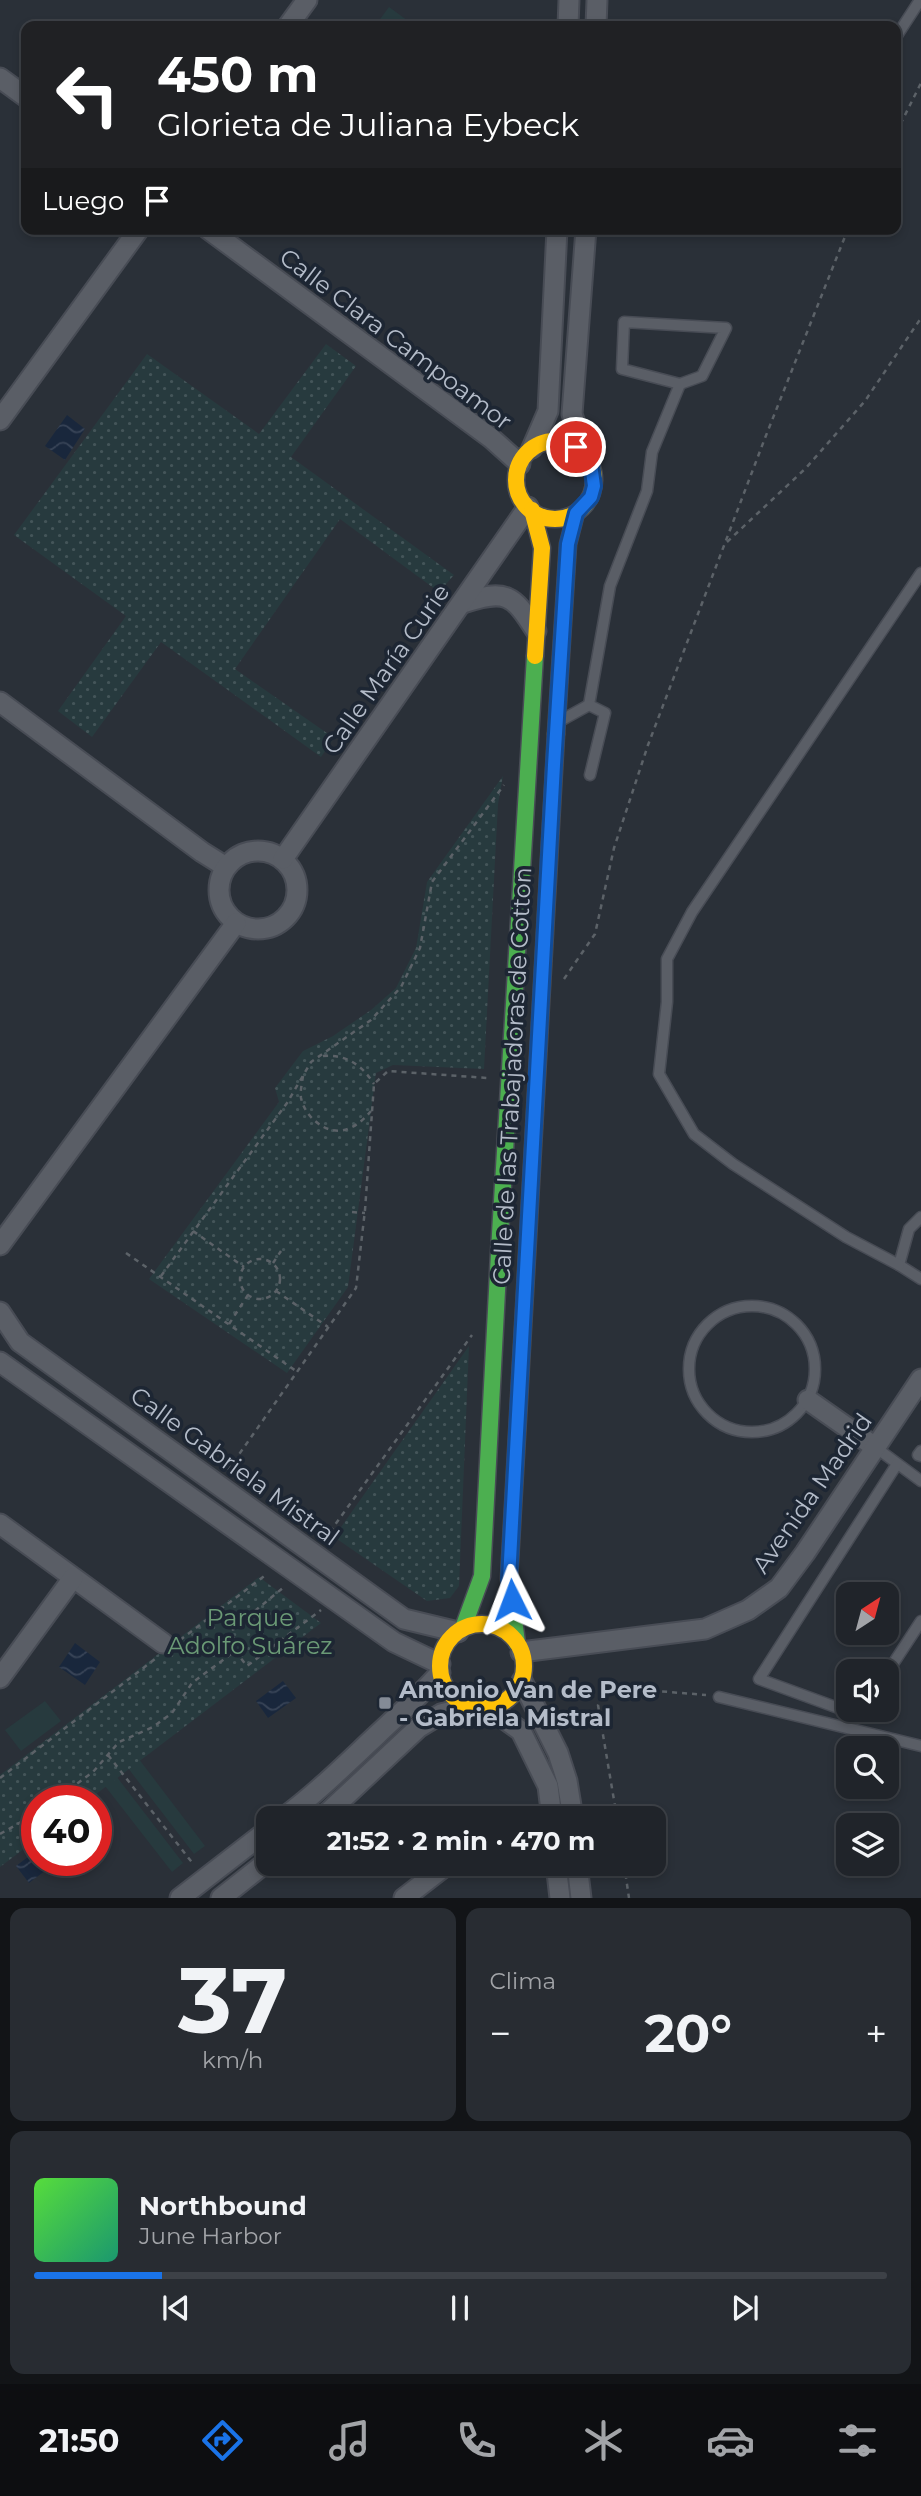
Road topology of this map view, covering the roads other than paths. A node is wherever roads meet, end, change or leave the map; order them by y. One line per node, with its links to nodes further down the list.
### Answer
1 (307, 0): 5 (street)
2 (569, 0): 6 (street)
3 (597, 0): 7 (street)
4 (920, 0): 8 (lane)
5 (292, 21)
6 (568, 21)
7 (596, 21)
8 (901, 29)
9 (0, 78): 10 (street)
10 (21, 93)
11 (135, 235): 16 (street)
12 (216, 235): 18 (street, Calle Clara Campoamor)
13 (557, 235): 18 (street)
14 (586, 235): 17 (street)
15 (680, 384): 15 (lane); 25 (lane)
16 (0, 421)
17 (584, 454): 18 (street); 20 (street)
18 (526, 456): 19 (street)
19 (530, 509): 20 (street); 22 (street, Calle María Curie); 23 (street, Calle de las Trabajadoras de Cotton)
20 (576, 513): 26 (street, Calle de las Trabajadoras de Cotton)
21 (921, 573): 33 (lane)
22 (463, 603): 23 (street); 28 (street, Calle María Curie)
23 (536, 631): 47 (street, Calle de las Trabajadoras de Cotton)
24 (0, 702): 29 (street)
25 (589, 705): 26 (lane); 27 (lane)
26 (557, 723): 49 (street, Calle de las Trabajadoras de Cotton)
27 (590, 775)
28 (283, 859): 29 (street); 30 (street)
29 (226, 867): 30 (street)
30 (236, 923): 32 (street)
31 (921, 1217): 33 (lane)
32 (0, 1245)
33 (899, 1265): 34 (lane)
34 (921, 1279)
35 (0, 1312): 47 (street, Calle Gabriela Mistral)
36 (0, 1362): 51 (street, Calle Gabriela Mistral)
37 (921, 1379): 39 (street, Avenida Madrid)
38 (808, 1400): 38 (lane); 39 (street)
39 (875, 1447): 42 (lane); 49 (street, Avenida Madrid)
40 (921, 1451): 41 (lane)
41 (921, 1457)
42 (897, 1464): 43 (lane); 56 (lane)
43 (921, 1481)
44 (0, 1524): 45 (street)
45 (73, 1577): 48 (street); 52 (street)
46 (921, 1621): 50 (lane)
47 (460, 1630): 49 (street); 51 (street)
48 (167, 1647)
49 (519, 1647): 53 (street)
50 (896, 1659)
51 (440, 1668): 55 (street); 59 (street)
52 (0, 1678)
53 (522, 1681): 57 (street); 62 (street)
54 (719, 1697): 58 (lane)
55 (468, 1707): 57 (street); 60 (street)
56 (836, 1707)
57 (489, 1708): 61 (street)
58 (921, 1746)
59 (299, 1806)
60 (335, 1806)
61 (550, 1806)
62 (571, 1806)
63 (256, 1839): 68 (street)
64 (256, 1870): 69 (street)
65 (433, 1876): 70 (street)
66 (557, 1876): 71 (street)
67 (579, 1876): 72 (street)
68 (180, 1898)
69 (221, 1898)
70 (404, 1898)
71 (560, 1898)
72 (581, 1898)

